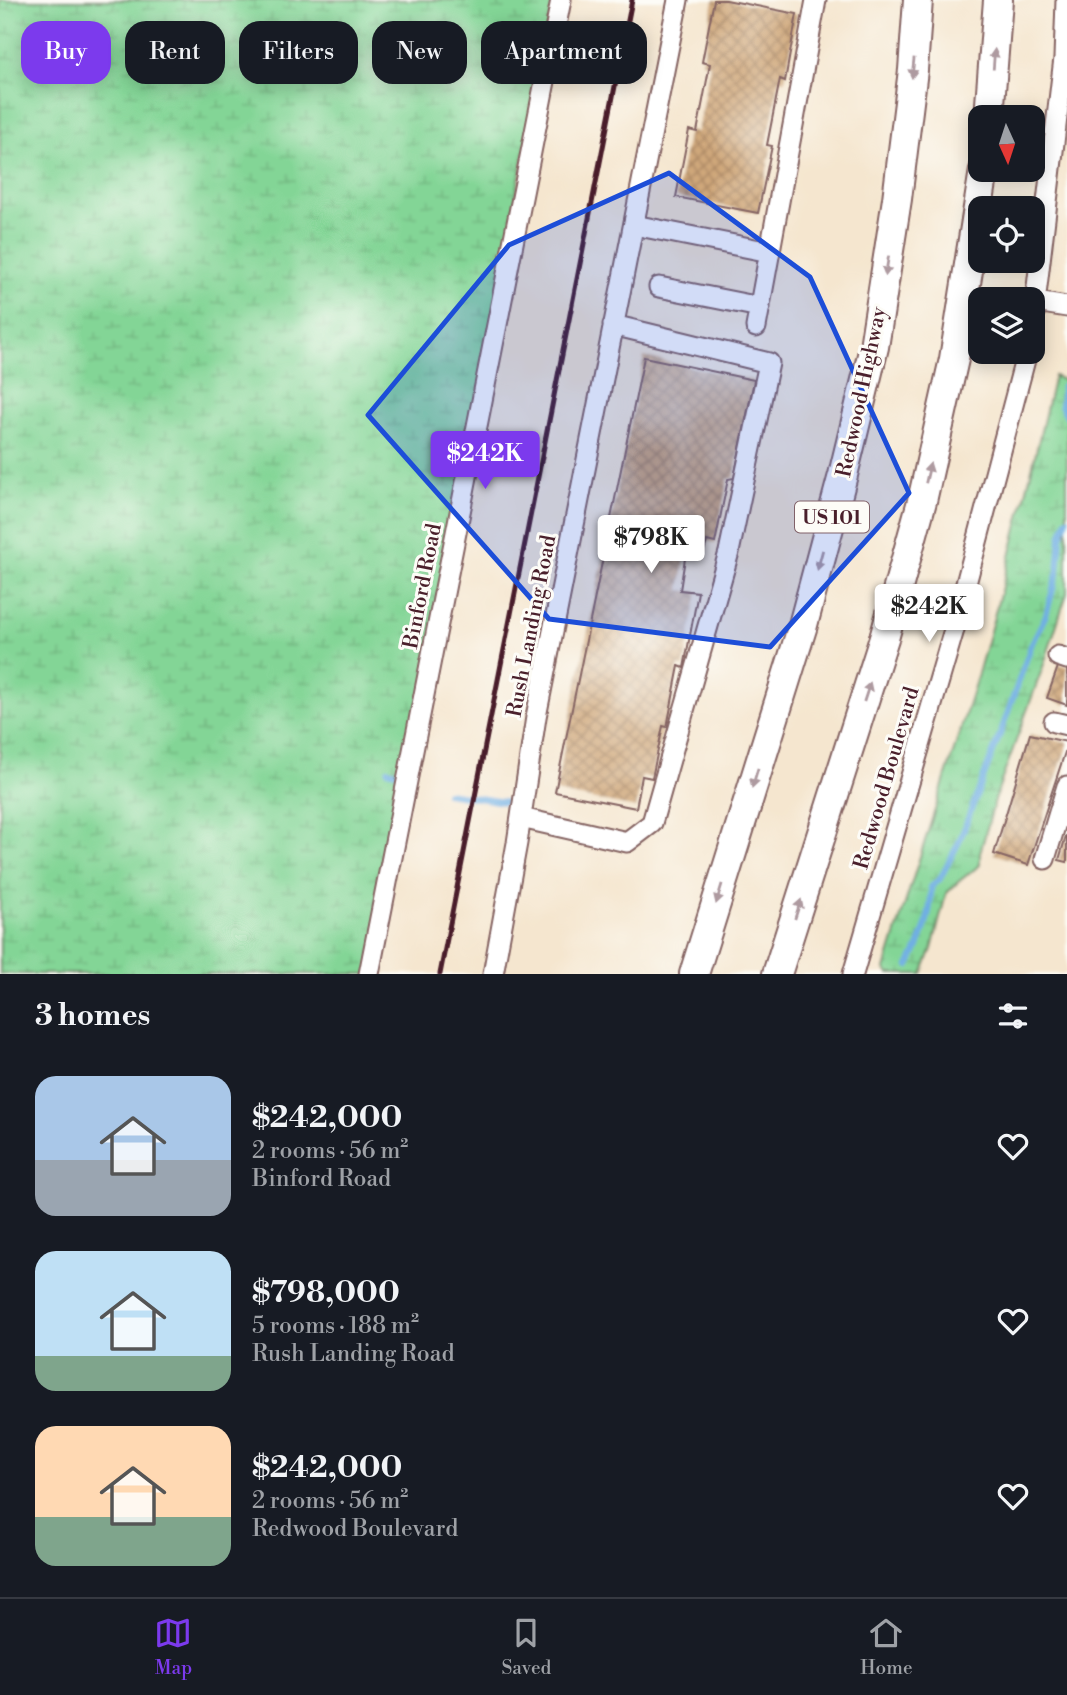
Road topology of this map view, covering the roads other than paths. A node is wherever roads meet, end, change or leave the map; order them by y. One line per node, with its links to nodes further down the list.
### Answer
1 (561, 0): 20 (street, Binford Road)
2 (678, 0): 9 (street, Rush Landing Road)
3 (816, 0): 10 (street)
4 (918, 0): 22 (highway, Redwood Highway / US 101, one-way to 22)
5 (998, 0): 7 (highway, one-way to 5)
6 (1066, 0): 12 (street)
7 (990, 105)
8 (982, 182): 23 (highway, one-way to 8)
9 (634, 225): 10 (street); 15 (street, Rush Landing Road)
10 (770, 252): 11 (street)
11 (659, 287)
12 (1038, 287)
13 (1045, 303): 14 (street)
14 (1067, 307)
15 (613, 326): 18 (street, Rush Landing Road); 18 (street)
16 (1024, 364): 24 (street, Redwood Boulevard)
17 (1067, 786): 19 (street)
18 (521, 818): 21 (street, Rush Landing Road)
19 (1045, 859)
20 (369, 974)
21 (492, 974)
22 (694, 974)
23 (777, 974)
24 (853, 974)

